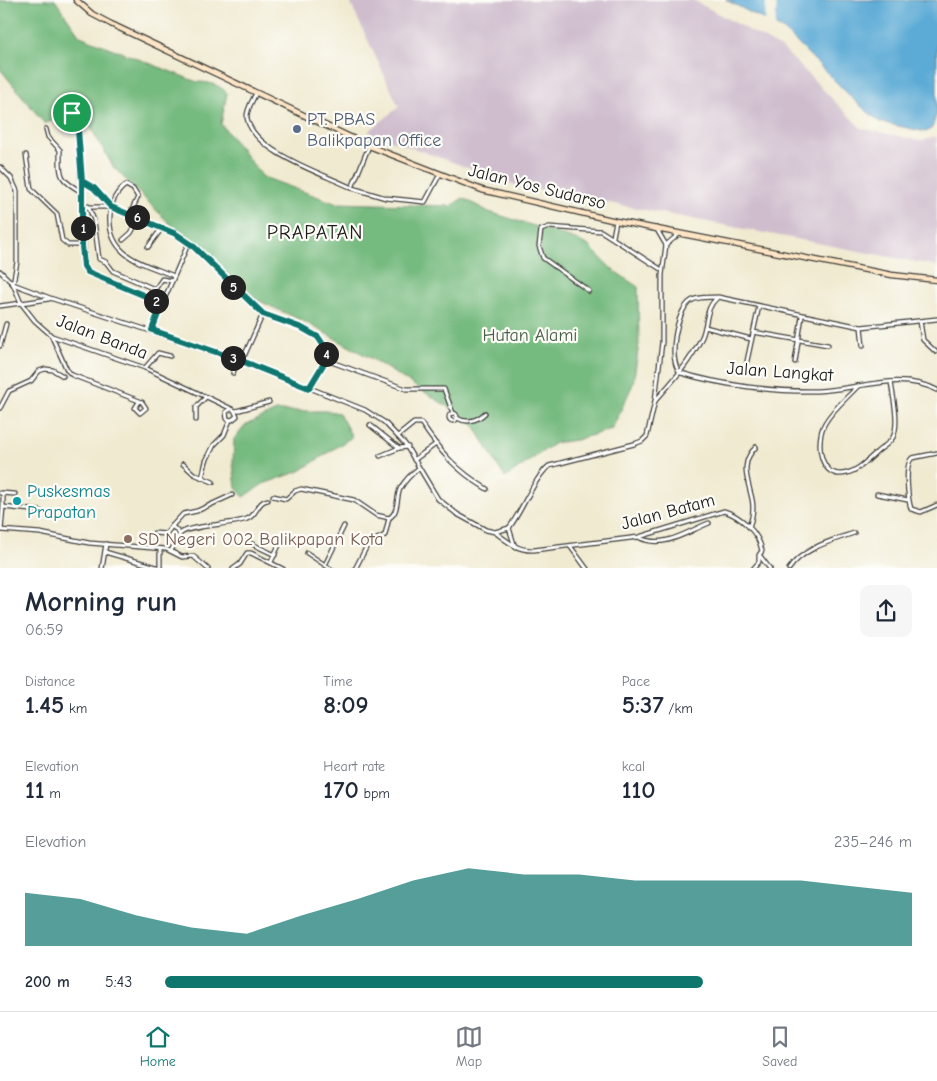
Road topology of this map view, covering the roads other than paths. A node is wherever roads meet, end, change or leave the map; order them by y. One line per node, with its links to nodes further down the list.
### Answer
1 (76, 0): 2 (main road, Jalan Yos Sudarso)
2 (256, 92): 5 (main road, Jalan Yos Sudarso); 10 (street)
3 (46, 128): 11 (street)
4 (78, 130): 4 (street); 9 (street)
5 (369, 146): 8 (main road, Jalan Yos Sudarso); 10 (street)
6 (26, 155): 25 (street)
7 (0, 167): 32 (street)
8 (440, 174): 10 (street); 17 (main road, Jalan Yos Sudarso)
9 (82, 181): 11 (street); 14 (street)
10 (352, 188)
11 (82, 192): 13 (street)
12 (88, 206): 13 (street); 14 (street); 31 (street)
13 (83, 207): 25 (street)
14 (111, 207): 15 (street); 15 (street); 29 (street)
15 (130, 214): 16 (street)
16 (139, 218): 19 (street); 22 (street)
17 (616, 221): 18 (main road, Jalan Yos Sudarso); 21 (street)
18 (655, 227): 20 (main road, Jalan Yos Sudarso); 24 (street)
19 (162, 228): 23 (street); 26 (street)
20 (681, 232): 24 (street); 30 (main road, Jalan Yos Sudarso)
21 (613, 237): 27 (street); 33 (street)
22 (123, 240)
23 (189, 242): 29 (street); 40 (street)
24 (666, 245): 27 (street)
25 (82, 246): 37 (street)
26 (148, 247)
27 (662, 270): 70 (street)
28 (0, 271): 32 (street)
29 (174, 276): 31 (street)
30 (937, 280)
31 (172, 281): 37 (street)
32 (13, 284): 35 (street); 36 (street, Jalan Banda)
33 (590, 291)
34 (718, 297): 39 (street); 45 (street); 63 (street)
35 (50, 298): 36 (street); 47 (street)
36 (21, 303): 38 (street); 49 (street, Jalan Banda)
37 (162, 303): 47 (street)
38 (0, 306)
39 (758, 306): 41 (street); 48 (street)
40 (263, 314): 57 (street); 58 (street)
41 (802, 316): 46 (street); 51 (street)
42 (937, 319): 43 (street)
43 (920, 321): 46 (street); 55 (street)
44 (6, 324): 53 (street)
45 (706, 327): 50 (street); 63 (street)
46 (861, 327): 54 (street)
47 (152, 330): 57 (street)
48 (753, 332): 50 (street); 51 (street)
49 (52, 336): 61 (street, Jalan Banda); 71 (street)
50 (751, 339): 59 (street)
51 (798, 340): 52 (street); 60 (street)
52 (828, 345)
53 (0, 346)
54 (863, 346)
55 (936, 352)
56 (170, 356): 61 (street)
57 (240, 360): 62 (street); 67 (street)
58 (326, 360): 67 (street); 76 (street)
59 (747, 362)
60 (795, 362)
61 (145, 368): 69 (street, Jalan Banda)
62 (233, 373)
63 (681, 373): 66 (street, Jalan Langkat); 70 (street)
64 (63, 376): 73 (street)
65 (890, 382): 66 (street, Jalan Langkat); 66 (street); 68 (street, Jalan Langkat)
66 (858, 386)
67 (309, 388): 82 (street)
68 (937, 390)
69 (206, 396): 74 (street, Jalan Banda); 79 (street)
70 (655, 401): 109 (street)
71 (139, 402)
72 (269, 402): 75 (street)
73 (0, 408)
74 (231, 409): 75 (street); 80 (street)
75 (236, 411): 80 (street)
76 (453, 413): 78 (street); 78 (street)
77 (486, 413): 78 (street)
78 (457, 418)
79 (196, 420)
80 (230, 420): 92 (street)
81 (370, 425): 86 (street)
82 (398, 436): 83 (street); 84 (street)
83 (436, 444): 89 (street); 94 (street)
84 (408, 447): 86 (street); 89 (street)
85 (756, 447): 110 (street)
86 (399, 448): 88 (street)
87 (937, 452): 101 (street)
88 (380, 456)
89 (414, 460): 91 (street)
90 (183, 464): 92 (street)
91 (419, 468): 105 (street); 112 (street)
92 (202, 478): 93 (street)
93 (213, 482)
94 (487, 489)
95 (2, 493): 96 (street); 103 (street)
96 (16, 494)
97 (877, 494): 101 (street)
98 (232, 495): 107 (street)
99 (274, 496): 105 (street)
100 (268, 500): 115 (street)
101 (908, 500): 102 (street)
102 (937, 505)
103 (3, 507): 104 (street); 111 (street)
104 (40, 511)
105 (389, 518): 136 (street)
106 (709, 524): 116 (street)
107 (172, 526): 113 (street); 115 (street)
108 (344, 526): 129 (street)
109 (509, 528): 112 (street); 121 (street)
110 (749, 528): 116 (street, Jalan Batam); 127 (street, Jalan Batam)
111 (1, 530): 118 (street)
112 (495, 532): 121 (street)
113 (154, 533)
114 (854, 533): 140 (street)
115 (180, 534): 123 (street)
116 (639, 538): 120 (street, Jalan Batam)
117 (246, 541): 126 (street)
118 (106, 544): 122 (street); 124 (street)
119 (279, 545): 126 (street)
120 (570, 546): 121 (street, Jalan Batam); 137 (street)
121 (515, 547)
122 (160, 549): 123 (street); 131 (street)
123 (172, 551): 132 (street)
124 (105, 552): 130 (street); 131 (street)
125 (307, 553): 129 (street)
126 (275, 555): 128 (street)
127 (759, 555): 138 (street); 139 (street)
128 (272, 562): 133 (street); 134 (street)
129 (325, 565): 135 (street)
130 (102, 568)
131 (160, 568)
132 (206, 568)
133 (233, 568)
134 (284, 568)
135 (331, 568)
136 (355, 568)
137 (586, 568)
138 (753, 568)
139 (770, 568)
140 (789, 568)

